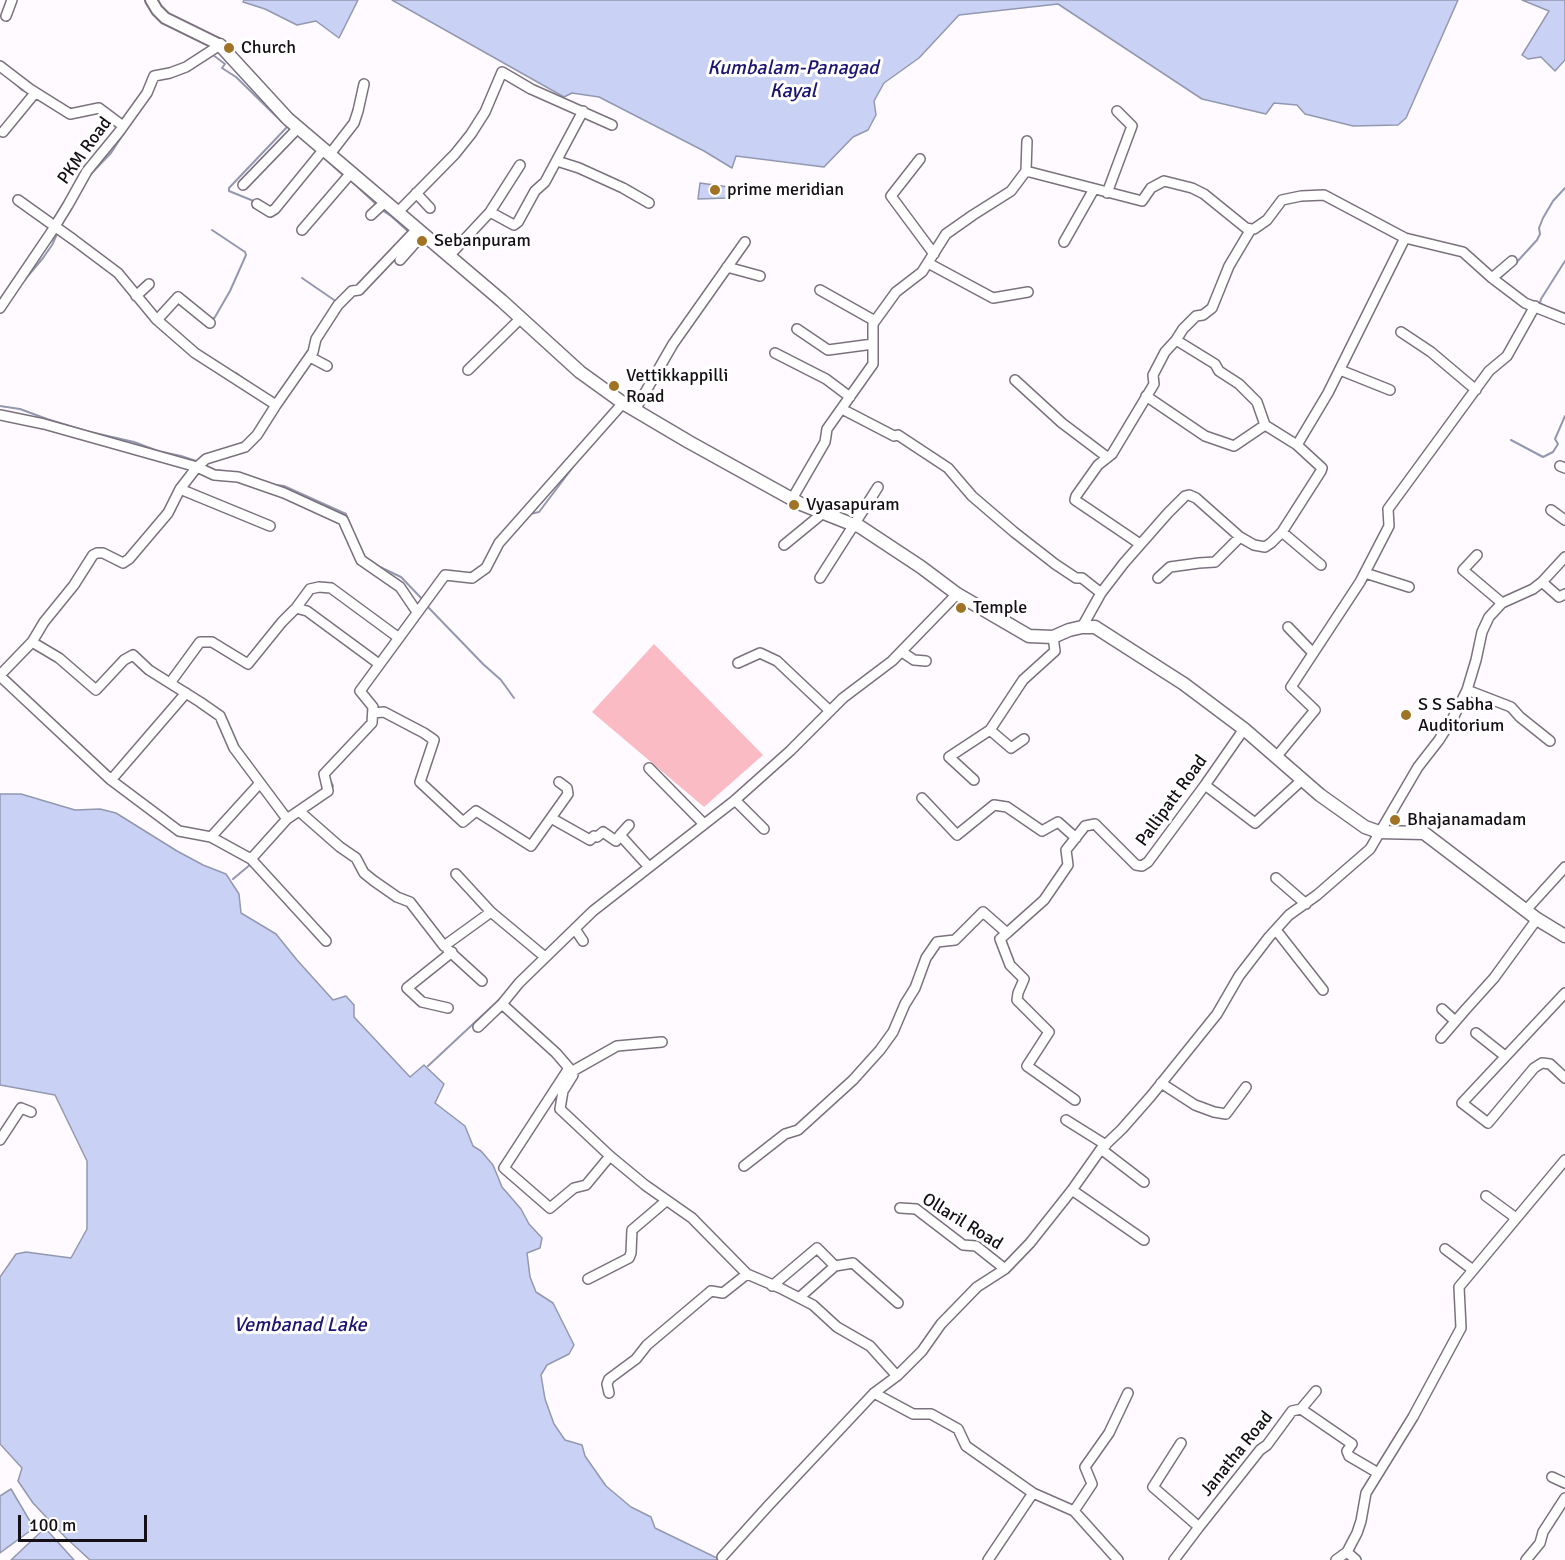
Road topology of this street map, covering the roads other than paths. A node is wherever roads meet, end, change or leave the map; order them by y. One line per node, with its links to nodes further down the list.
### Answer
1 (151, 0): 2 (street)
2 (220, 45): 9 (street, PKM Road); 10 (main road)
3 (0, 66): 5 (street)
4 (363, 84): 13 (street)
5 (35, 93): 9 (street); 11 (street)
6 (583, 111): 8 (street); 15 (street); 21 (street)
7 (1117, 111): 22 (street)
8 (612, 125)
9 (123, 126): 31 (street, PKM Road)
10 (298, 128): 13 (main road); 19 (street)
11 (3, 132)
12 (1027, 141): 17 (street)
13 (327, 151): 18 (main road); 26 (street)
14 (920, 159): 38 (street)
15 (557, 160): 25 (street); 29 (street)
16 (520, 165): 29 (street)
17 (1026, 171): 20 (street); 38 (street)
18 (351, 173): 24 (main road); 33 (street)
19 (243, 185)
20 (1094, 189): 22 (street); 36 (street)
21 (416, 193): 27 (street); 28 (street)
22 (1107, 193): 32 (street)
23 (18, 200): 31 (street)
24 (385, 202): 28 (main road); 30 (street)
25 (649, 203)
26 (258, 204)
27 (430, 208)
28 (398, 212): 34 (main road)
29 (490, 212): 39 (street)
30 (371, 214)
31 (55, 227): 49 (street); 51 (street, PKM Road)
32 (1251, 229): 35 (street); 59 (street)
33 (302, 230)
34 (420, 231): 39 (main road); 40 (street); 62 (street)
35 (1405, 238): 45 (street); 65 (street)
36 (1064, 242)
37 (745, 243): 43 (street)
38 (934, 254): 42 (street)
39 (449, 256): 52 (main road)
40 (400, 260)
41 (1512, 261): 45 (street)
42 (928, 263): 48 (street); 55 (street)
43 (727, 267): 44 (street); 74 (street)
44 (760, 276)
45 (1492, 278): 50 (street)
46 (149, 284): 49 (street)
47 (820, 290): 55 (street)
48 (1028, 292)
49 (136, 296): 54 (street)
50 (1535, 306): 53 (street); 68 (street)
51 (0, 308)
52 (521, 318): 64 (street); 71 (main road)
53 (1565, 319)
54 (157, 320): 56 (street); 72 (street)
55 (875, 321): 60 (street)
56 (210, 323)
57 (797, 329): 60 (street)
58 (1401, 332): 68 (street)
59 (1176, 340): 69 (street); 76 (street)
60 (873, 344): 70 (street)
61 (775, 353): 70 (street)
62 (310, 357): 63 (street); 72 (street)
63 (327, 366)
64 (468, 370)
65 (1340, 370): 67 (street); 77 (street)
66 (1015, 380): 78 (street)
67 (1390, 390)
68 (1476, 390): 95 (street)
69 (1146, 396): 76 (street); 78 (street)
70 (850, 397): 73 (street)
71 (623, 403): 74 (main road); 105 (street)
72 (276, 405): 79 (street)
73 (842, 409): 82 (street); 100 (street)
74 (635, 410): 82 (main road)
75 (0, 415): 79 (street)
76 (1265, 425): 77 (street)
77 (1297, 445): 88 (street)
78 (1107, 458): 90 (street)
79 (197, 467): 81 (street); 105 (street)
80 (878, 488): 86 (street)
81 (180, 489): 87 (street); 110 (street)
82 (792, 499): 84 (main road)
83 (1551, 510): 85 (street)
84 (823, 513): 86 (main road); 91 (street)
85 (1565, 519)
86 (854, 525): 96 (street); 101 (main road)
87 (270, 526)
88 (1282, 532): 89 (street); 94 (street)
89 (1239, 537): 90 (street); 97 (street)
90 (1140, 544): 100 (street)
91 (784, 545)
92 (1477, 555): 103 (street)
93 (1565, 557): 98 (street)
94 (1321, 565)
95 (1365, 573): 99 (street); 112 (street)
96 (820, 578)
97 (1158, 578)
98 (1542, 582): 102 (street); 103 (street)
99 (1409, 587)
100 (1101, 593): 106 (street)
101 (957, 594): 108 (main road); 111 (street)
102 (1565, 594)
103 (1502, 603): 118 (street)
104 (296, 608): 109 (street); 115 (street); 117 (street)
105 (417, 612): 109 (street)
106 (1082, 627): 108 (main road); 122 (main road)
107 (1288, 627): 112 (street)
108 (1053, 637): 123 (street)
109 (399, 638): 115 (street)
110 (32, 642): 116 (street); 117 (street)
111 (902, 652): 113 (street); 120 (street)
112 (1313, 654): 126 (street)
113 (926, 662)
114 (738, 663): 120 (street)
115 (379, 664): 121 (street)
116 (0, 676): 128 (street)
117 (170, 683): 119 (street)
118 (1467, 690): 125 (street); 142 (street)
119 (186, 693): 128 (street); 132 (street)
120 (830, 711): 135 (street)
121 (373, 713): 136 (street); 137 (street)
122 (1244, 729): 126 (main road); 133 (street, Pallipatt Road)
123 (990, 730): 124 (street); 129 (street)
124 (1024, 739)
125 (1550, 741)
126 (1276, 756): 130 (main road)
127 (649, 768): 140 (street)
128 (111, 780): 144 (street)
129 (974, 780)
130 (1302, 780): 133 (street); 142 (main road)
131 (559, 782): 137 (street)
132 (260, 783): 138 (street); 144 (street)
133 (1205, 785): 145 (street, Pallipatt Road)
134 (922, 798): 145 (street)
135 (735, 800): 140 (street); 141 (street)
136 (299, 811): 138 (street); 161 (street)
137 (552, 818): 143 (street)
138 (287, 819): 146 (street)
139 (629, 825): 143 (street)
140 (704, 825): 147 (street)
141 (764, 829)
142 (1378, 832): 151 (street); 152 (main road)
143 (620, 835): 147 (street)
144 (211, 837): 146 (street)
145 (1076, 838): 157 (street)
146 (251, 859): 159 (street)
147 (650, 867): 155 (street)
148 (1565, 867): 152 (street)
149 (456, 874): 153 (street)
150 (1276, 878): 151 (street)
151 (1306, 904): 156 (street)
152 (1526, 910): 154 (main road)
153 (492, 912): 161 (street); 162 (street)
154 (1537, 919): 158 (main road); 169 (street)
155 (575, 929): 160 (street); 162 (street)
156 (1275, 930): 164 (street); 177 (street)
157 (1007, 933): 179 (street); 186 (street)
158 (1565, 936)
159 (326, 940)
160 (583, 941)
161 (448, 949): 163 (street); 167 (street)
162 (545, 957): 166 (street)
163 (482, 981)
164 (1323, 990)
165 (1565, 993): 174 (street)
166 (502, 1004): 170 (street); 175 (street)
167 (448, 1008)
168 (1442, 1009): 169 (street)
169 (1455, 1021): 172 (street)
170 (478, 1027)
171 (1476, 1033): 174 (street)
172 (1442, 1038)
173 (662, 1042): 175 (street)
174 (1505, 1056): 176 (street)
175 (570, 1070): 184 (street); 184 (street)
176 (1565, 1078)
177 (1161, 1083): 178 (street); 183 (street)
178 (1246, 1087)
179 (1075, 1100)
180 (31, 1112): 182 (street)
181 (1066, 1120): 183 (street)
182 (0, 1140)
183 (1104, 1147): 187 (street); 188 (street)
184 (610, 1156): 190 (street)
185 (1565, 1160): 192 (street)
186 (744, 1166)
187 (1144, 1182)
188 (1072, 1190): 193 (street); 196 (street)
189 (1486, 1196): 192 (street)
190 (666, 1201): 198 (street); 199 (street)
191 (900, 1208): 196 (street, Ollaril Road)
192 (1516, 1218): 197 (street)
193 (1144, 1240)
194 (1445, 1250): 197 (street)
195 (835, 1266): 200 (street); 201 (street); 202 (street)
196 (1005, 1269): 203 (street)
197 (1473, 1270): 210 (street)
198 (747, 1274): 200 (street); 205 (street)
199 (588, 1279)
200 (772, 1286): 201 (street)
201 (800, 1297): 203 (street)
202 (898, 1303)
203 (897, 1376): 206 (street)
204 (1316, 1391): 208 (street)
205 (609, 1393)
206 (874, 1393): 215 (street); 220 (street)
207 (1128, 1393): 217 (street)
208 (1301, 1409): 210 (street, Janatha Road); 211 (street, Janatha Road)
209 (1181, 1443): 218 (street)
210 (1378, 1473): 219 (street)
211 (1239, 1477): 214 (street); 218 (street, Janatha Road)
212 (1552, 1477): 213 (street)
213 (1565, 1483)
214 (1248, 1484)
215 (1033, 1493): 217 (street); 221 (street)
216 (1565, 1498): 226 (street)
217 (1074, 1511): 222 (street)
218 (1199, 1527): 223 (street, Janatha Road)
219 (1347, 1552): 224 (street); 225 (street)
220 (722, 1557)
221 (987, 1560)
222 (1118, 1560)
223 (1174, 1560)
224 (1335, 1560)
225 (1356, 1560)
226 (1526, 1560)

